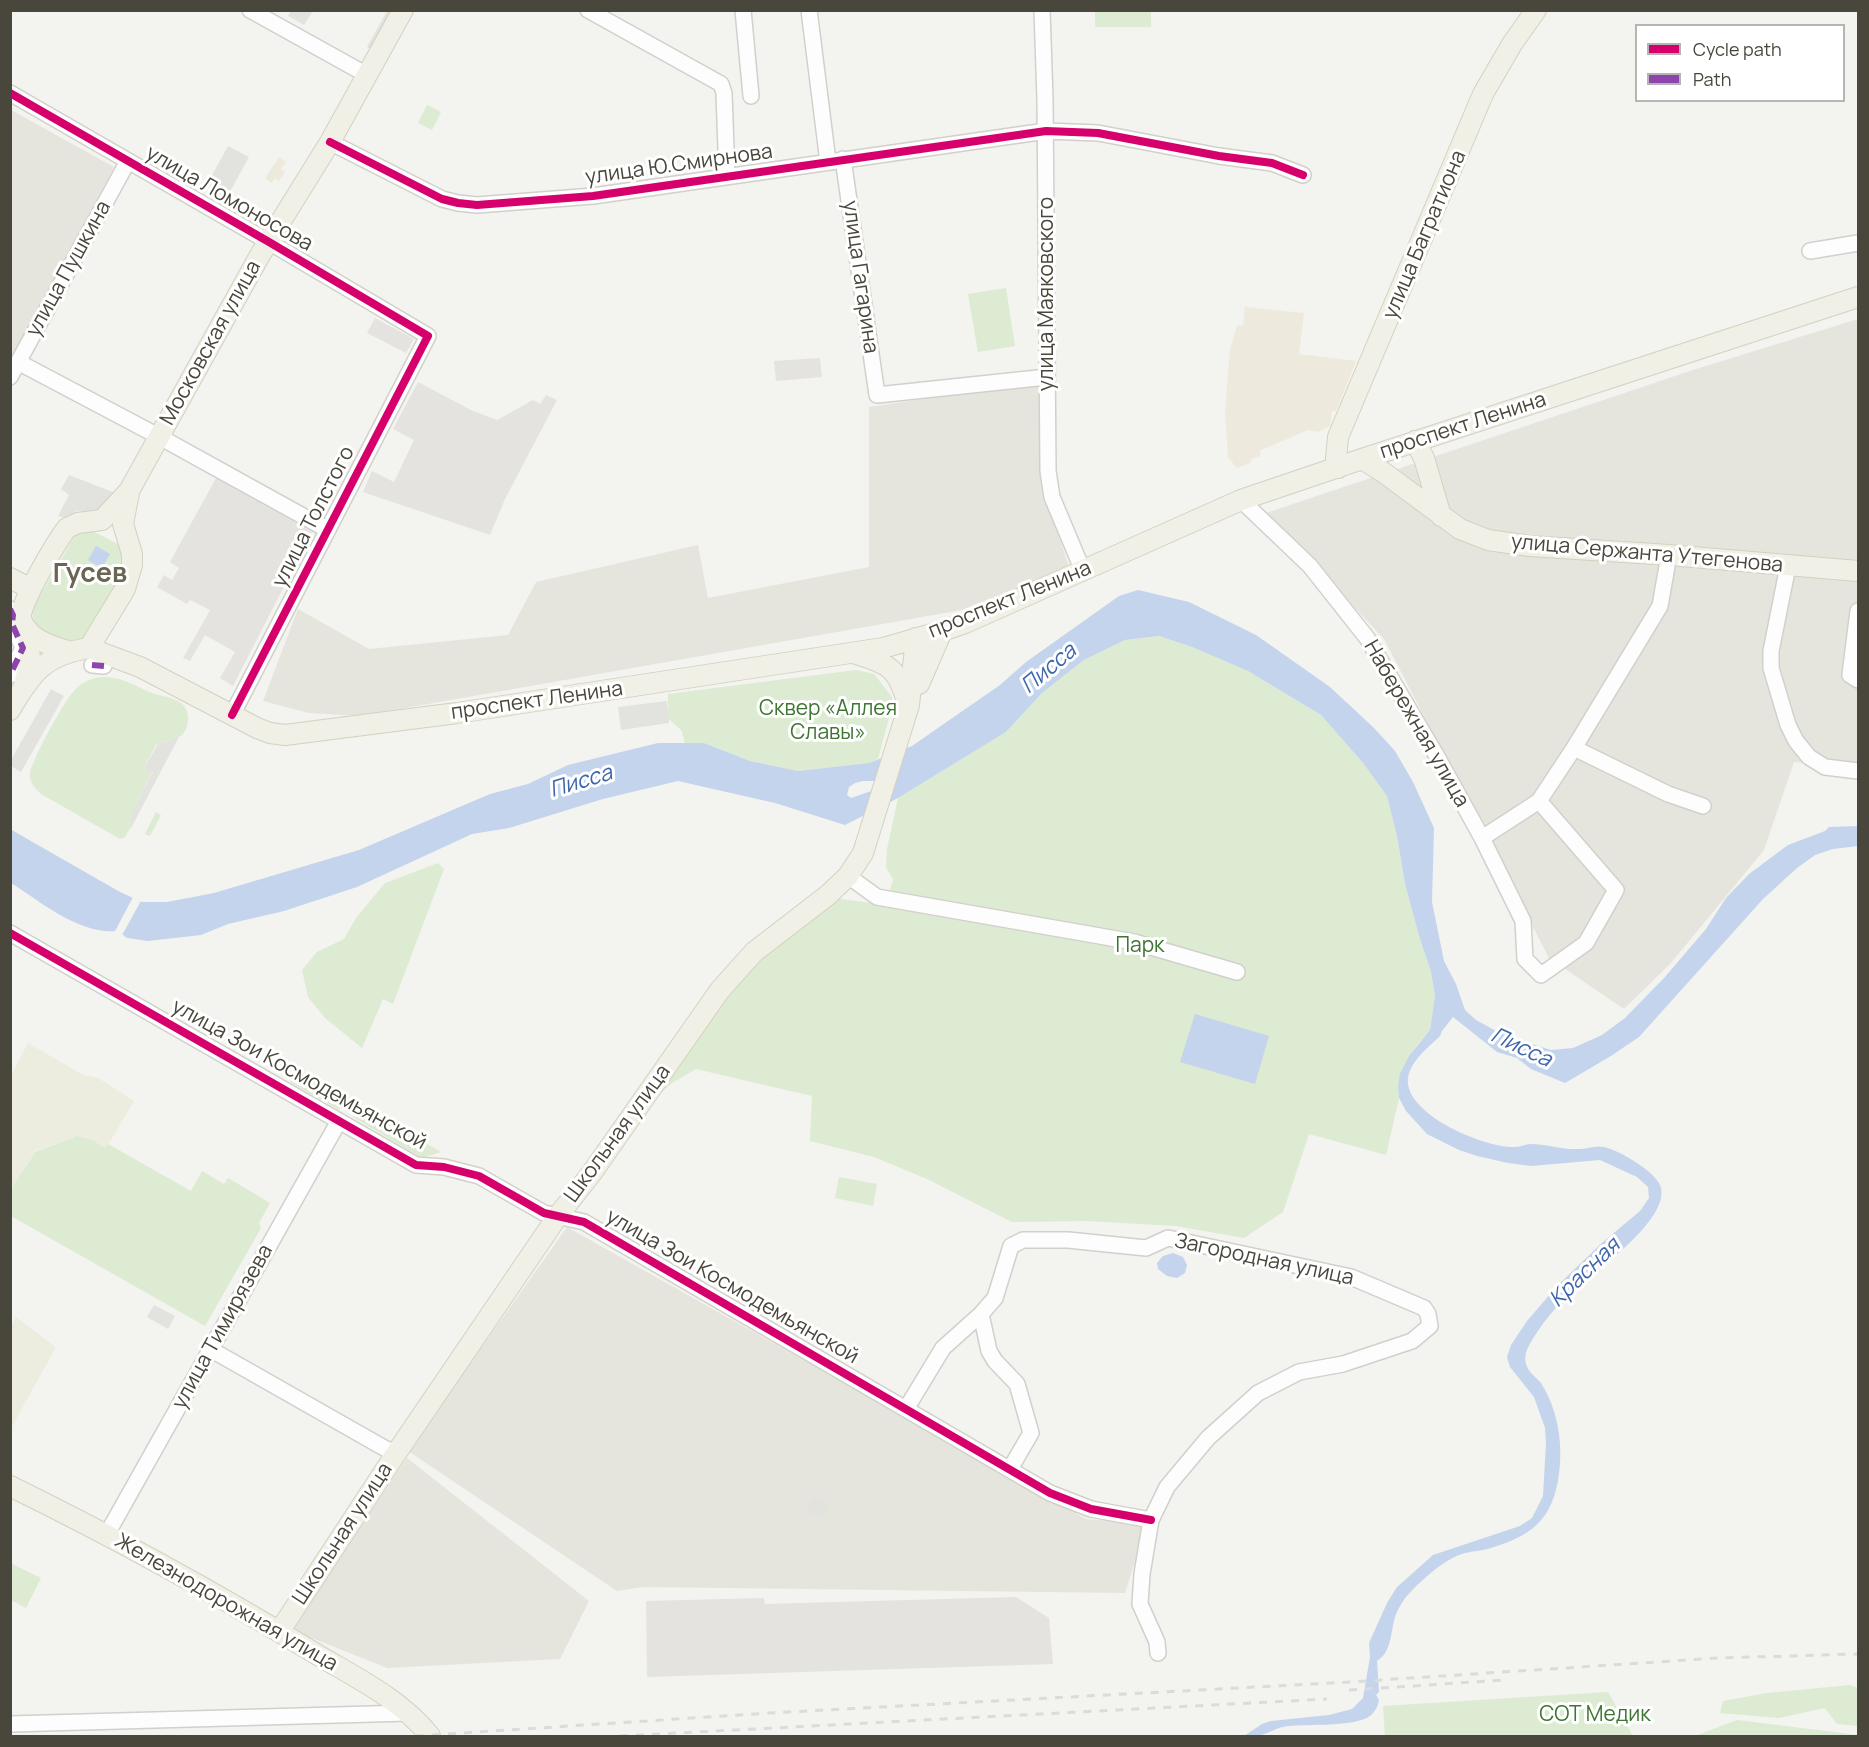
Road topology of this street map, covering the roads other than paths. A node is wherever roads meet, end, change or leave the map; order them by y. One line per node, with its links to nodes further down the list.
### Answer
1 (250, 10): 8 (street)
2 (403, 10): 8 (main road, Московская улица)
3 (588, 10): 17 (street)
4 (743, 10): 10 (street)
5 (809, 10): 15 (street)
6 (1042, 10): 11 (street, улица Маяковского)
7 (1536, 10): 29 (main road, улица Багратиона)
8 (367, 75): 12 (main road, Московская улица)
9 (10, 93): 14 (street, улица Ломоносова)
10 (752, 96)
11 (1046, 131): 13 (street, улица Ю.Смирнова); 16 (street, улица Ю.Смирнова); 25 (street, улица Маяковского)
12 (330, 142): 17 (street, улица Ю.Смирнова); 18 (main road, Московская улица)
13 (843, 159): 15 (street, улица Ю.Смирнова); 25 (street, улица Гагарина)
14 (128, 161): 18 (street, улица Ломоносова); 23 (street, улица Пушкина)
15 (828, 162): 17 (street, улица Ю.Смирнова)
16 (1303, 175)
17 (727, 177)
18 (269, 242): 22 (street, улица Ломоносова); 26 (main road, Московская улица)
19 (1858, 243): 20 (street)
20 (1810, 251)
21 (1858, 297): 27 (main road, проспект Ленина)
22 (428, 336): 34 (street, улица Толстого)
23 (18, 362): 24 (street, улица Пушкина); 26 (street)
24 (10, 376)
25 (1047, 377): 38 (street, улица Маяковского)
26 (158, 436): 30 (main road, Московская улица); 34 (street)
27 (1415, 441): 28 (main road, проспект Ленина); 32 (main road)
28 (1362, 459): 29 (main road, проспект Ленина); 32 (main road, улица Сержанта Утегенова)
29 (1338, 468): 31 (main road, проспект Ленина)
30 (129, 491): 33 (main road, Московская улица); 35 (main road, Московская улица)
31 (1241, 500): 38 (main road, проспект Ленина); 58 (street, Набережная улица)
32 (1441, 516): 36 (main road, улица Сержанта Утегенова)
33 (89, 522): 35 (main road); 41 (main road, Московская улица)
34 (328, 530): 53 (street, улица Толстого)
35 (127, 540): 47 (main road, Московская улица)
36 (1670, 555): 37 (main road, улица Сержанта Утегенова); 54 (street)
37 (1788, 566): 39 (main road, улица Сержанта Утегенова); 55 (street)
38 (1083, 571): 44 (main road, проспект Ленина)
39 (1858, 571)
40 (10, 578): 41 (main road)
41 (31, 589): 42 (main road)
42 (18, 615): 46 (main road); 49 (main road); 49 (street)
43 (1858, 620): 50 (street)
44 (942, 632): 45 (main road, проспект Ленина); 51 (main road, Школьная улица)
45 (916, 638): 48 (main road, проспект Ленина); 51 (main road, Школьная улица)
46 (68, 651): 47 (main road); 49 (main road)
47 (96, 653): 53 (main road, проспект Ленина)
48 (850, 653): 51 (main road); 53 (main road, проспект Ленина)
49 (17, 680): 52 (main road)
50 (1858, 680)
51 (909, 705): 59 (main road, Школьная улица)
52 (10, 710)
53 (232, 715)
54 (1574, 748): 56 (street); 57 (street)
55 (1858, 771)
56 (1539, 801): 58 (street); 58 (street, Набережная улица)
57 (1703, 806)
58 (1482, 838)
59 (848, 876): 61 (street); 63 (main road, Школьная улица)
60 (10, 933): 62 (street, улица Зои Космодемьянской)
61 (1237, 972)
62 (339, 1121): 63 (street, улица Зои Космодемьянской); 65 (street, улица Тимирязева)
63 (557, 1217): 66 (street, улица Зои Космодемьянской); 67 (main road, Школьная улица)
64 (981, 1314): 66 (street); 68 (street); 70 (street, Загородная улица)
65 (210, 1349): 67 (street); 71 (street, улица Тимирязева)
66 (906, 1409): 68 (street, улица Зои Космодемьянской)
67 (397, 1452): 72 (main road, Школьная улица)
68 (1010, 1469): 70 (street, улица Зои Космодемьянской)
69 (10, 1486): 71 (main road, Железнодорожная улица)
70 (1151, 1520): 73 (street)
71 (107, 1534): 72 (main road, Железнодорожная улица)
72 (279, 1632): 74 (main road, Железнодорожная улица)
73 (1158, 1653)
74 (408, 1713): 75 (street); 76 (main road, Железнодорожная улица)
75 (10, 1724)
76 (430, 1737)

